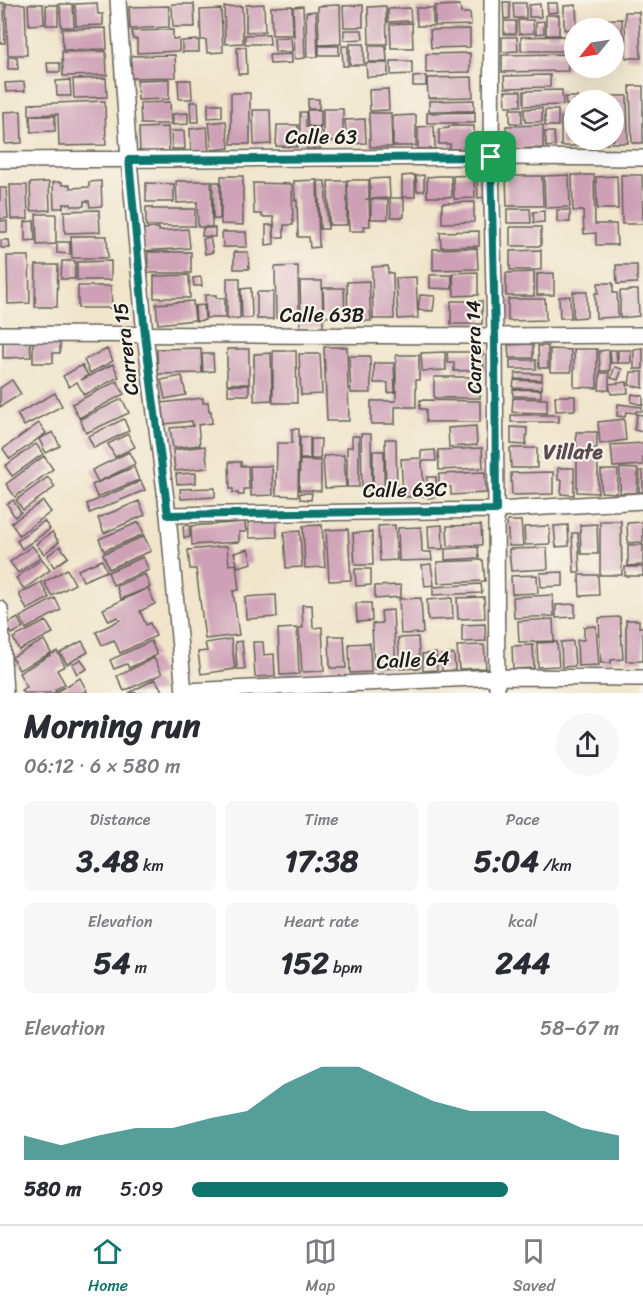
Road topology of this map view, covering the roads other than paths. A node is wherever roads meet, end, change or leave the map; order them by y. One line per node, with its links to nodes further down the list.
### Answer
1 (118, 0): 6 (street, Carrera 15)
2 (492, 0): 3 (street, Carrera 14)
3 (491, 157): 4 (street, Calle 63); 6 (street, Calle 63); 10 (street, Carrera 14)
4 (643, 158)
5 (0, 160): 6 (street, Calle 63)
6 (129, 160): 8 (street, Carrera 15)
7 (0, 334): 8 (street, Calle 63B)
8 (145, 335): 10 (street, Calle 63B); 13 (street, Carrera 15)
9 (643, 335): 10 (street, Calle 63B)
10 (495, 336): 12 (street, Carrera 14)
11 (643, 501): 12 (street, Calle 63C)
12 (496, 510): 13 (street, Calle 63C); 16 (street, Carrera 14)
13 (168, 515): 17 (street, Carrera 15)
14 (0, 609): 18 (street)
15 (643, 678): 16 (street, Calle 64)
16 (497, 685): 17 (street, Calle 64)
17 (184, 692)
18 (5, 693)

